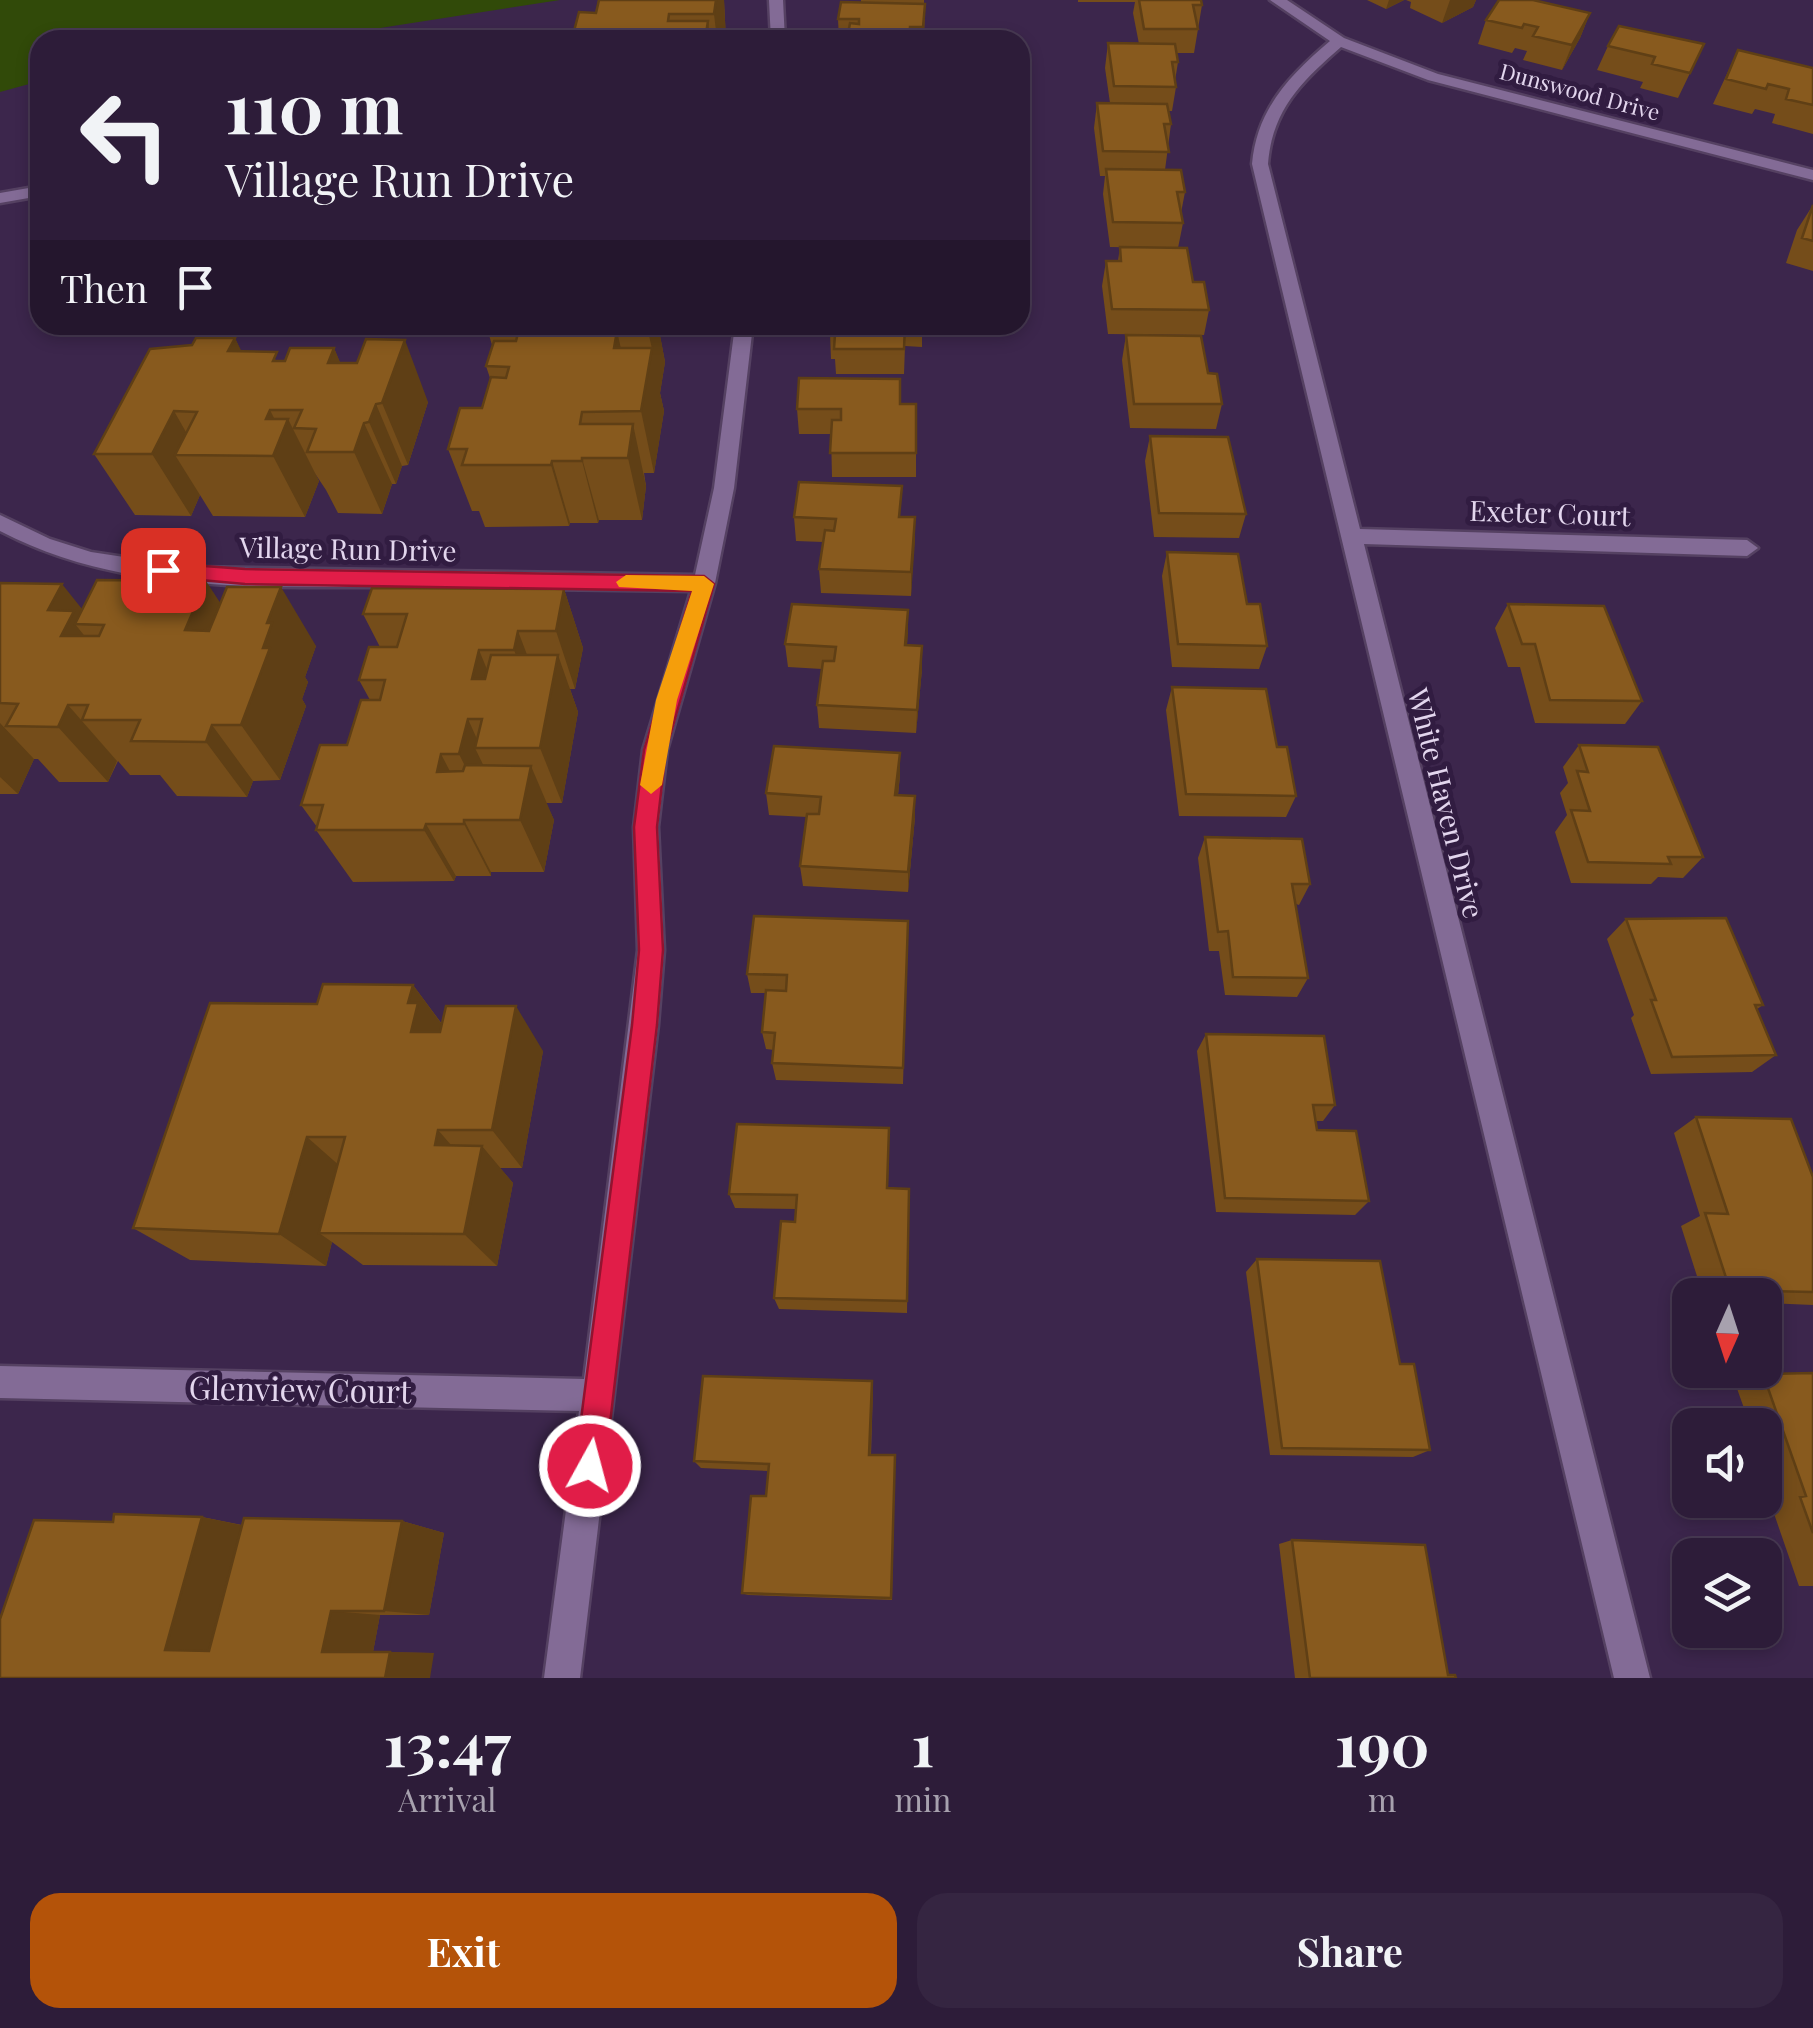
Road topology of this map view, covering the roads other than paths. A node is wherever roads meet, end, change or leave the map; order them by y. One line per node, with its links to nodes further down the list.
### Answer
1 (776, 0): 3 (street)
2 (1277, 0): 4 (street)
3 (778, 30)
4 (1339, 41): 5 (street, Dunswood Drive); 10 (street, White Haven Drive)
5 (1813, 175)
6 (30, 193): 7 (street)
7 (0, 198)
8 (743, 335): 12 (street)
9 (0, 522): 12 (street, Village Run Drive)
10 (1351, 536): 11 (street, Exeter Court); 16 (street, White Haven Drive)
11 (1746, 548)
12 (704, 584): 14 (street)
13 (0, 1382): 14 (street, Glenview Court)
14 (599, 1395): 15 (street)
15 (562, 1678)
16 (1632, 1678)

